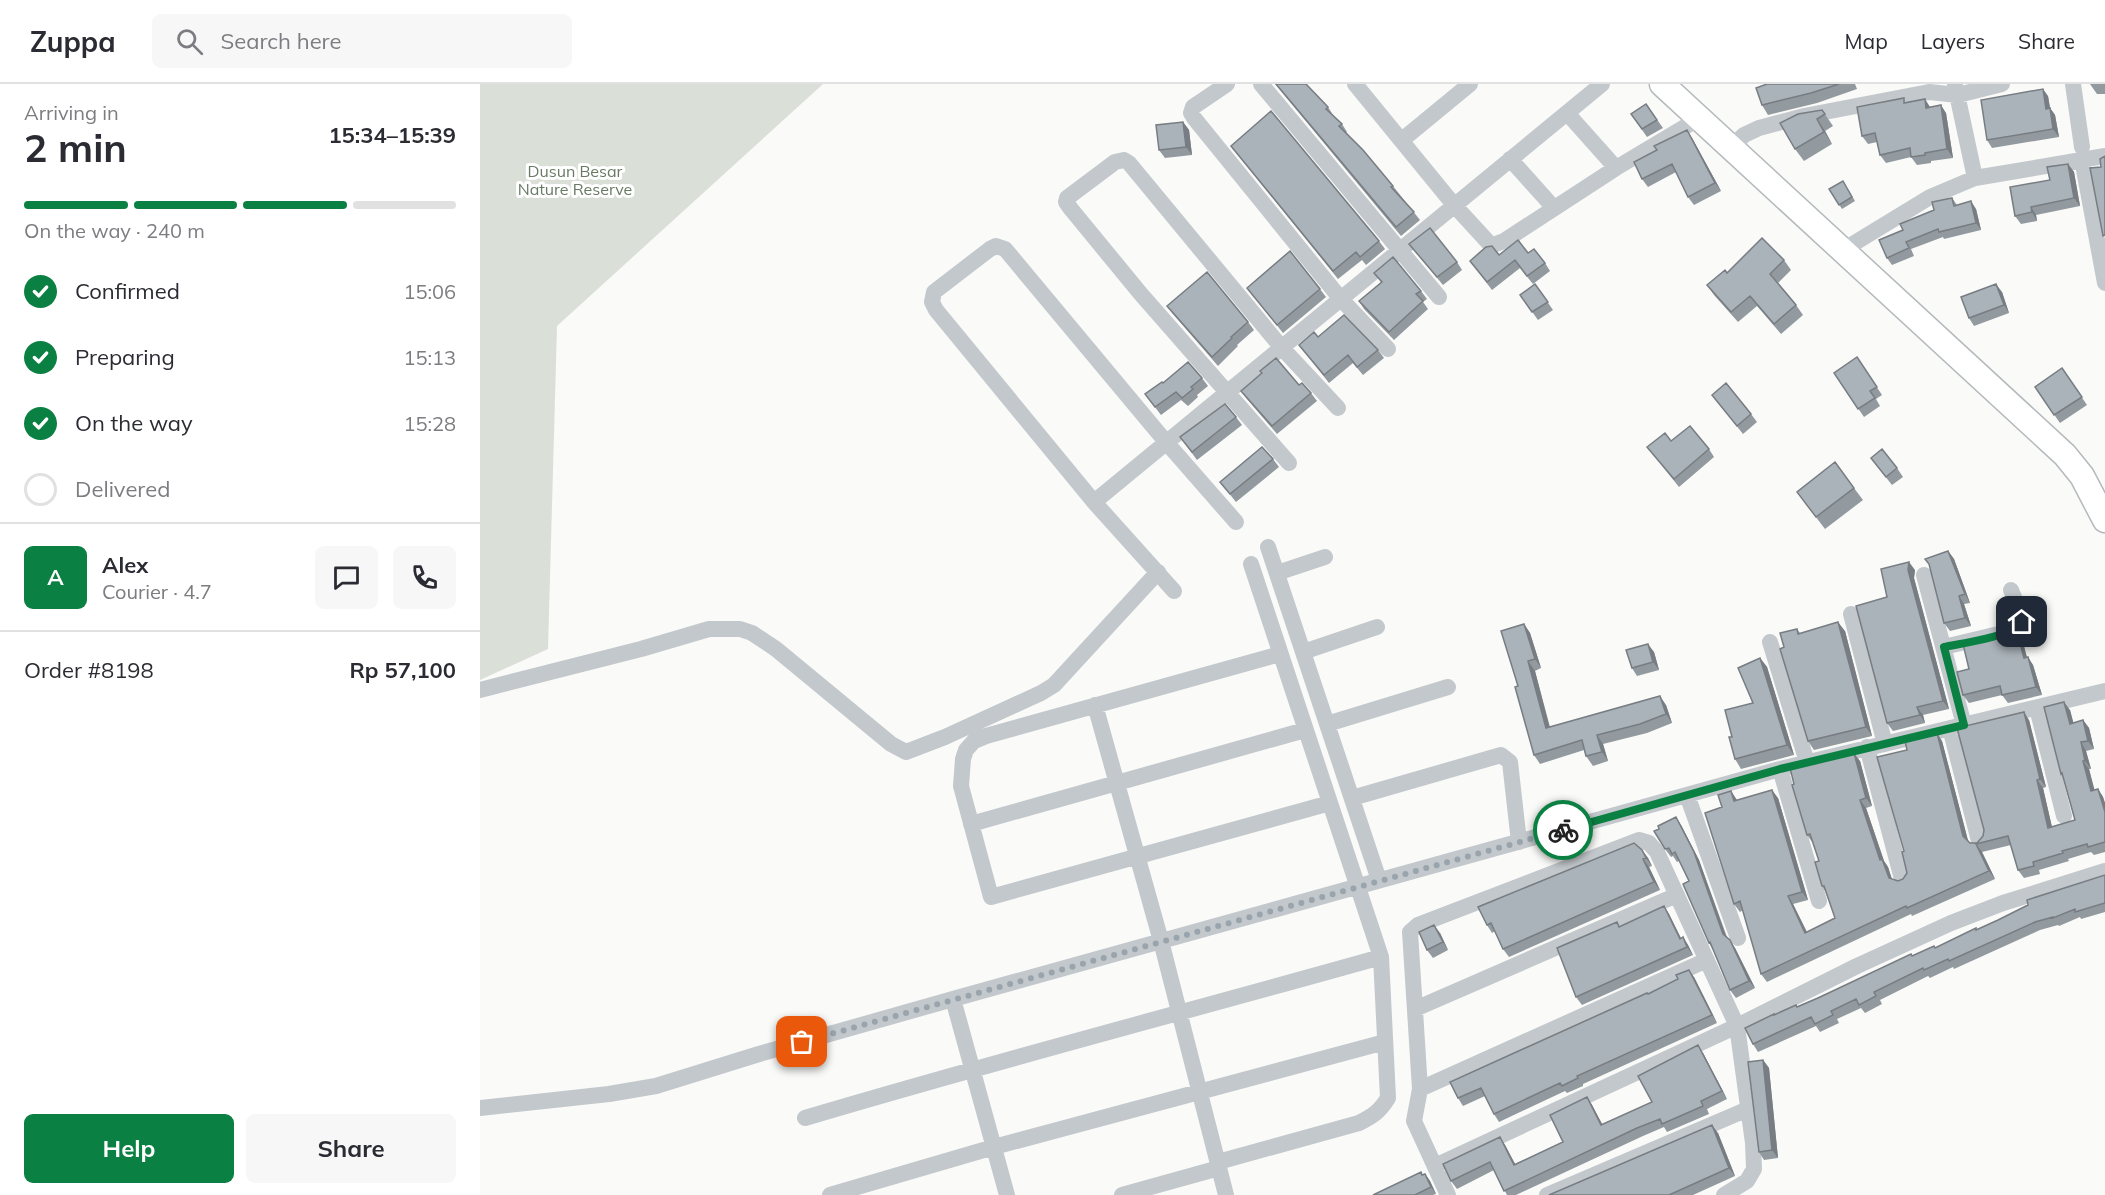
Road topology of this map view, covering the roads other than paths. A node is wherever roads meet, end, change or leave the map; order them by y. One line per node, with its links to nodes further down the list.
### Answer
1 (1227, 84): 26 (street)
2 (1261, 84): 22 (street)
3 (1355, 84): 13 (street)
4 (1470, 84): 9 (street)
5 (1602, 84): 11 (street)
6 (1662, 84): 12 (highway)
7 (2002, 84): 10 (street)
8 (2073, 84): 15 (street)
9 (1452, 89): 13 (street)
10 (1956, 90): 14 (street); 19 (street)
11 (1567, 113): 17 (street); 18 (street)
12 (1698, 119): 14 (highway); 18 (street)
13 (1402, 140): 20 (street)
14 (1731, 148): 23 (highway)
15 (2082, 153): 16 (street); 19 (street); 24 (street)
16 (2105, 156)
17 (1510, 159): 20 (street); 21 (street)
18 (1616, 168): 21 (street)
19 (1974, 169): 23 (street)
20 (1454, 205): 21 (street); 22 (street)
21 (1554, 208)
22 (1398, 250): 25 (street); 26 (street)
23 (1843, 250): 34 (highway)
24 (2105, 283)
25 (1439, 297)
26 (1340, 298): 27 (street); 28 (street)
27 (1282, 348): 29 (street); 29 (street); 30 (street)
28 (1388, 349)
29 (1227, 392): 31 (street); 32 (street)
30 (1338, 408)
31 (1166, 442): 33 (street); 33 (street); 35 (street)
32 (1290, 464)
33 (1094, 502): 39 (street)
34 (2105, 520)
35 (1236, 522)
36 (1268, 547): 40 (street)
37 (1325, 556): 40 (street)
38 (1251, 564): 49 (street)
39 (1158, 572): 43 (street); 51 (street)
40 (1277, 573): 48 (street)
41 (1924, 575): 47 (street)
42 (2011, 590): 47 (street)
43 (1174, 591)
44 (1851, 614): 58 (street)
45 (1377, 627): 48 (street)
46 (1770, 642): 60 (street)
47 (1944, 647): 56 (street)
48 (1303, 652): 55 (street)
49 (1280, 654): 53 (street); 57 (street)
50 (1448, 687): 55 (street)
51 (480, 690)
52 (2105, 691): 54 (street)
53 (1095, 705): 62 (street); 67 (street)
54 (2037, 708): 56 (street); 66 (street)
55 (1327, 724): 64 (street)
56 (1957, 726): 58 (street); 68 (street)
57 (1305, 730): 62 (street); 65 (street)
58 (1885, 744): 59 (street)
59 (1867, 747): 60 (street); 72 (street)
60 (1807, 762): 61 (street)
61 (1780, 769): 63 (street); 76 (street)
62 (1116, 783): 67 (street); 70 (street)
63 (1687, 795): 69 (street); 77 (street)
64 (1352, 798): 69 (street); 73 (street)
65 (1330, 803): 70 (street); 74 (street)
66 (2064, 816)
67 (971, 824): 70 (street)
68 (1979, 841)
69 (1519, 842): 73 (street)
70 (1136, 857): 78 (street)
71 (2105, 871): 84 (street)
72 (1902, 879)
73 (1379, 880): 74 (street)
74 (1357, 887): 78 (street); 79 (street)
75 (1677, 895): 80 (street); 82 (street); 82 (street)
76 (1819, 901)
77 (1738, 938)
78 (1161, 941): 81 (street); 83 (street)
79 (1381, 957): 83 (street); 85 (street)
80 (1707, 960): 84 (street); 87 (street)
81 (953, 999): 86 (street); 89 (street)
82 (1415, 1009): 87 (street)
83 (1180, 1014): 86 (street); 88 (street)
84 (1737, 1026): 90 (street); 94 (street)
85 (1385, 1042): 88 (street); 93 (street)
86 (972, 1069): 91 (street); 92 (street)
87 (1420, 1089): 94 (street)
88 (1200, 1093): 92 (street); 93 (street)
89 (480, 1108)
90 (1748, 1109): 95 (street); 101 (street)
91 (805, 1118)
92 (994, 1147): 96 (street); 97 (street)
93 (1219, 1165): 98 (street); 99 (street)
94 (1435, 1166): 100 (street)
95 (1734, 1192)
96 (830, 1195)
97 (1007, 1195)
98 (1122, 1195)
99 (1226, 1195)
100 (1448, 1195)
101 (1547, 1195)

